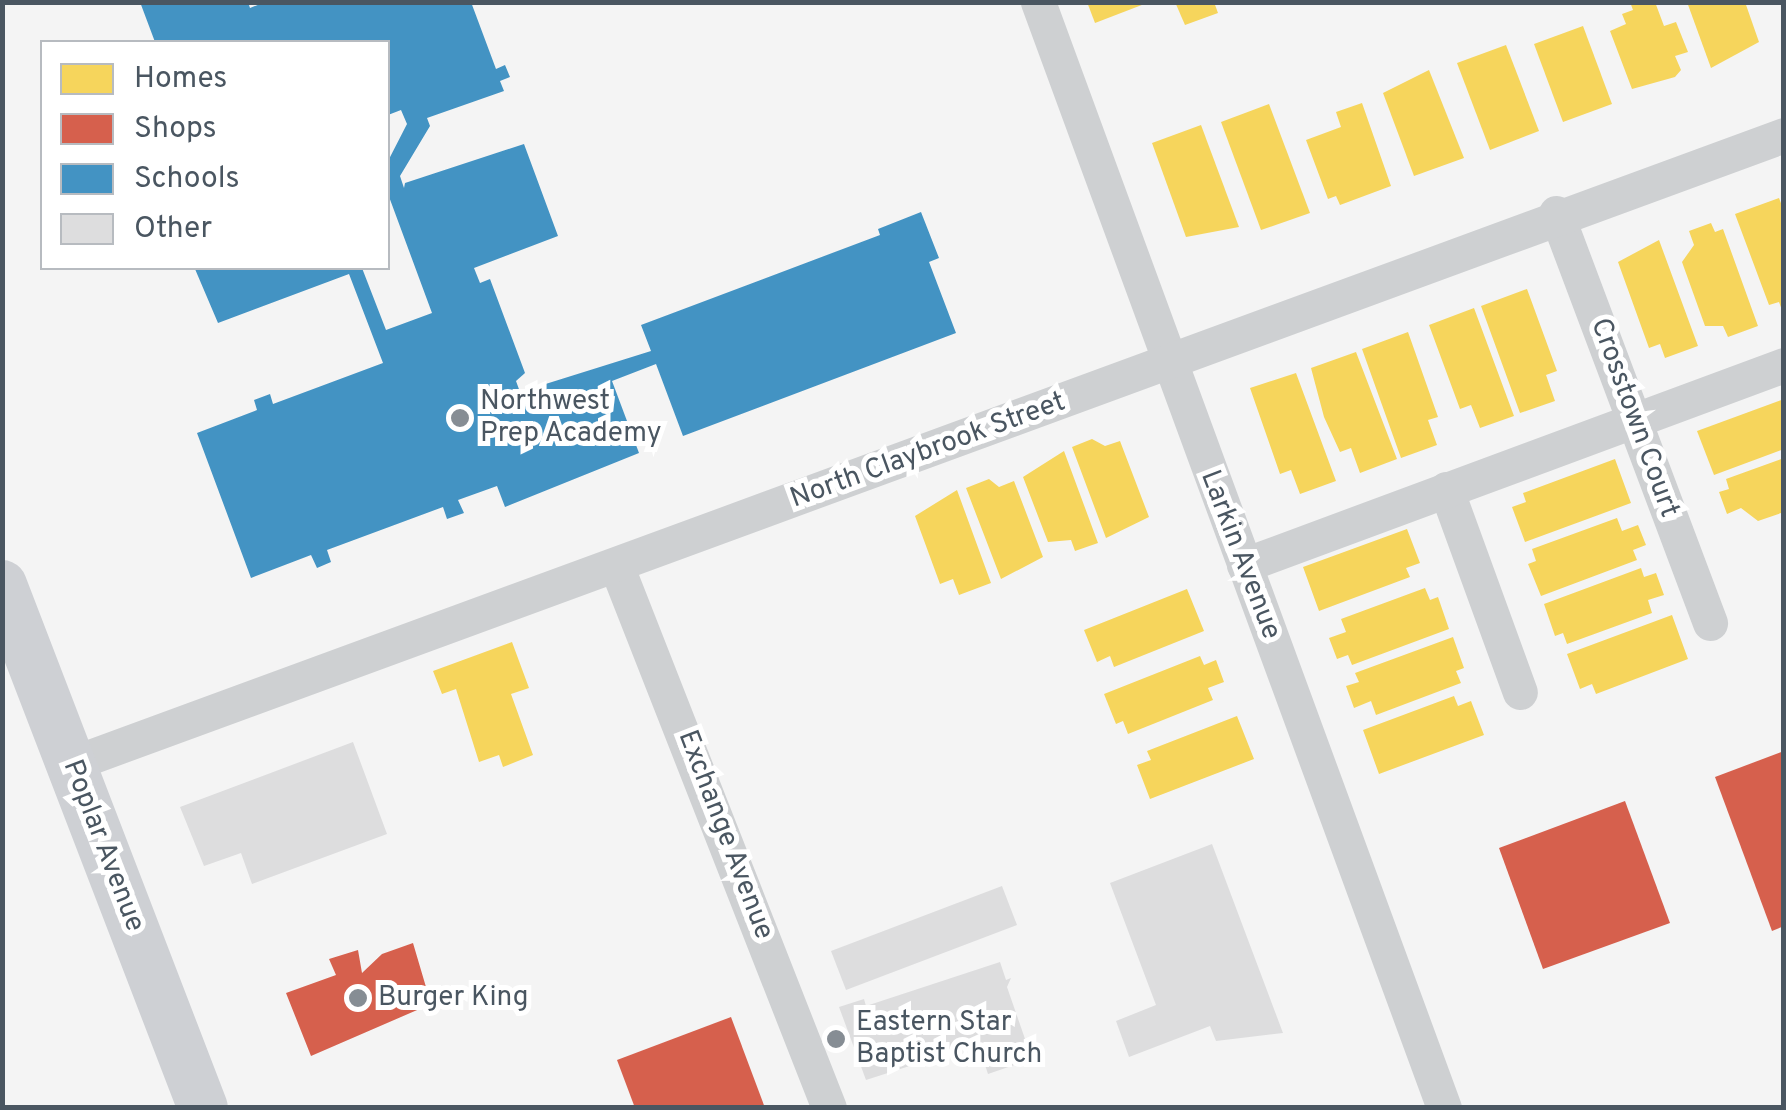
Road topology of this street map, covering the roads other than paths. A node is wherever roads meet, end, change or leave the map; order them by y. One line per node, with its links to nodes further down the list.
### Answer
1 (1038, 2): 4 (street, Larkin Avenue)
2 (1784, 135): 3 (street, North Claybrook Street)
3 (1556, 213): 4 (street, North Claybrook Street); 6 (street, Crosstown Court)
4 (1166, 364): 8 (street, Larkin Avenue); 9 (street, North Claybrook Street)
5 (1784, 365): 6 (street)
6 (1634, 418): 7 (street); 11 (street, Crosstown Court)
7 (1446, 489): 8 (street); 12 (street)
8 (1244, 564): 16 (street, Larkin Avenue)
9 (616, 565): 13 (street, North Claybrook Street); 15 (street, Exchange Avenue)
10 (6, 604): 13 (main road, Poplar Avenue)
11 (1710, 623)
12 (1520, 692)
13 (71, 764): 14 (main road, Poplar Avenue)
14 (203, 1108)
15 (829, 1108)
16 (1444, 1108)

